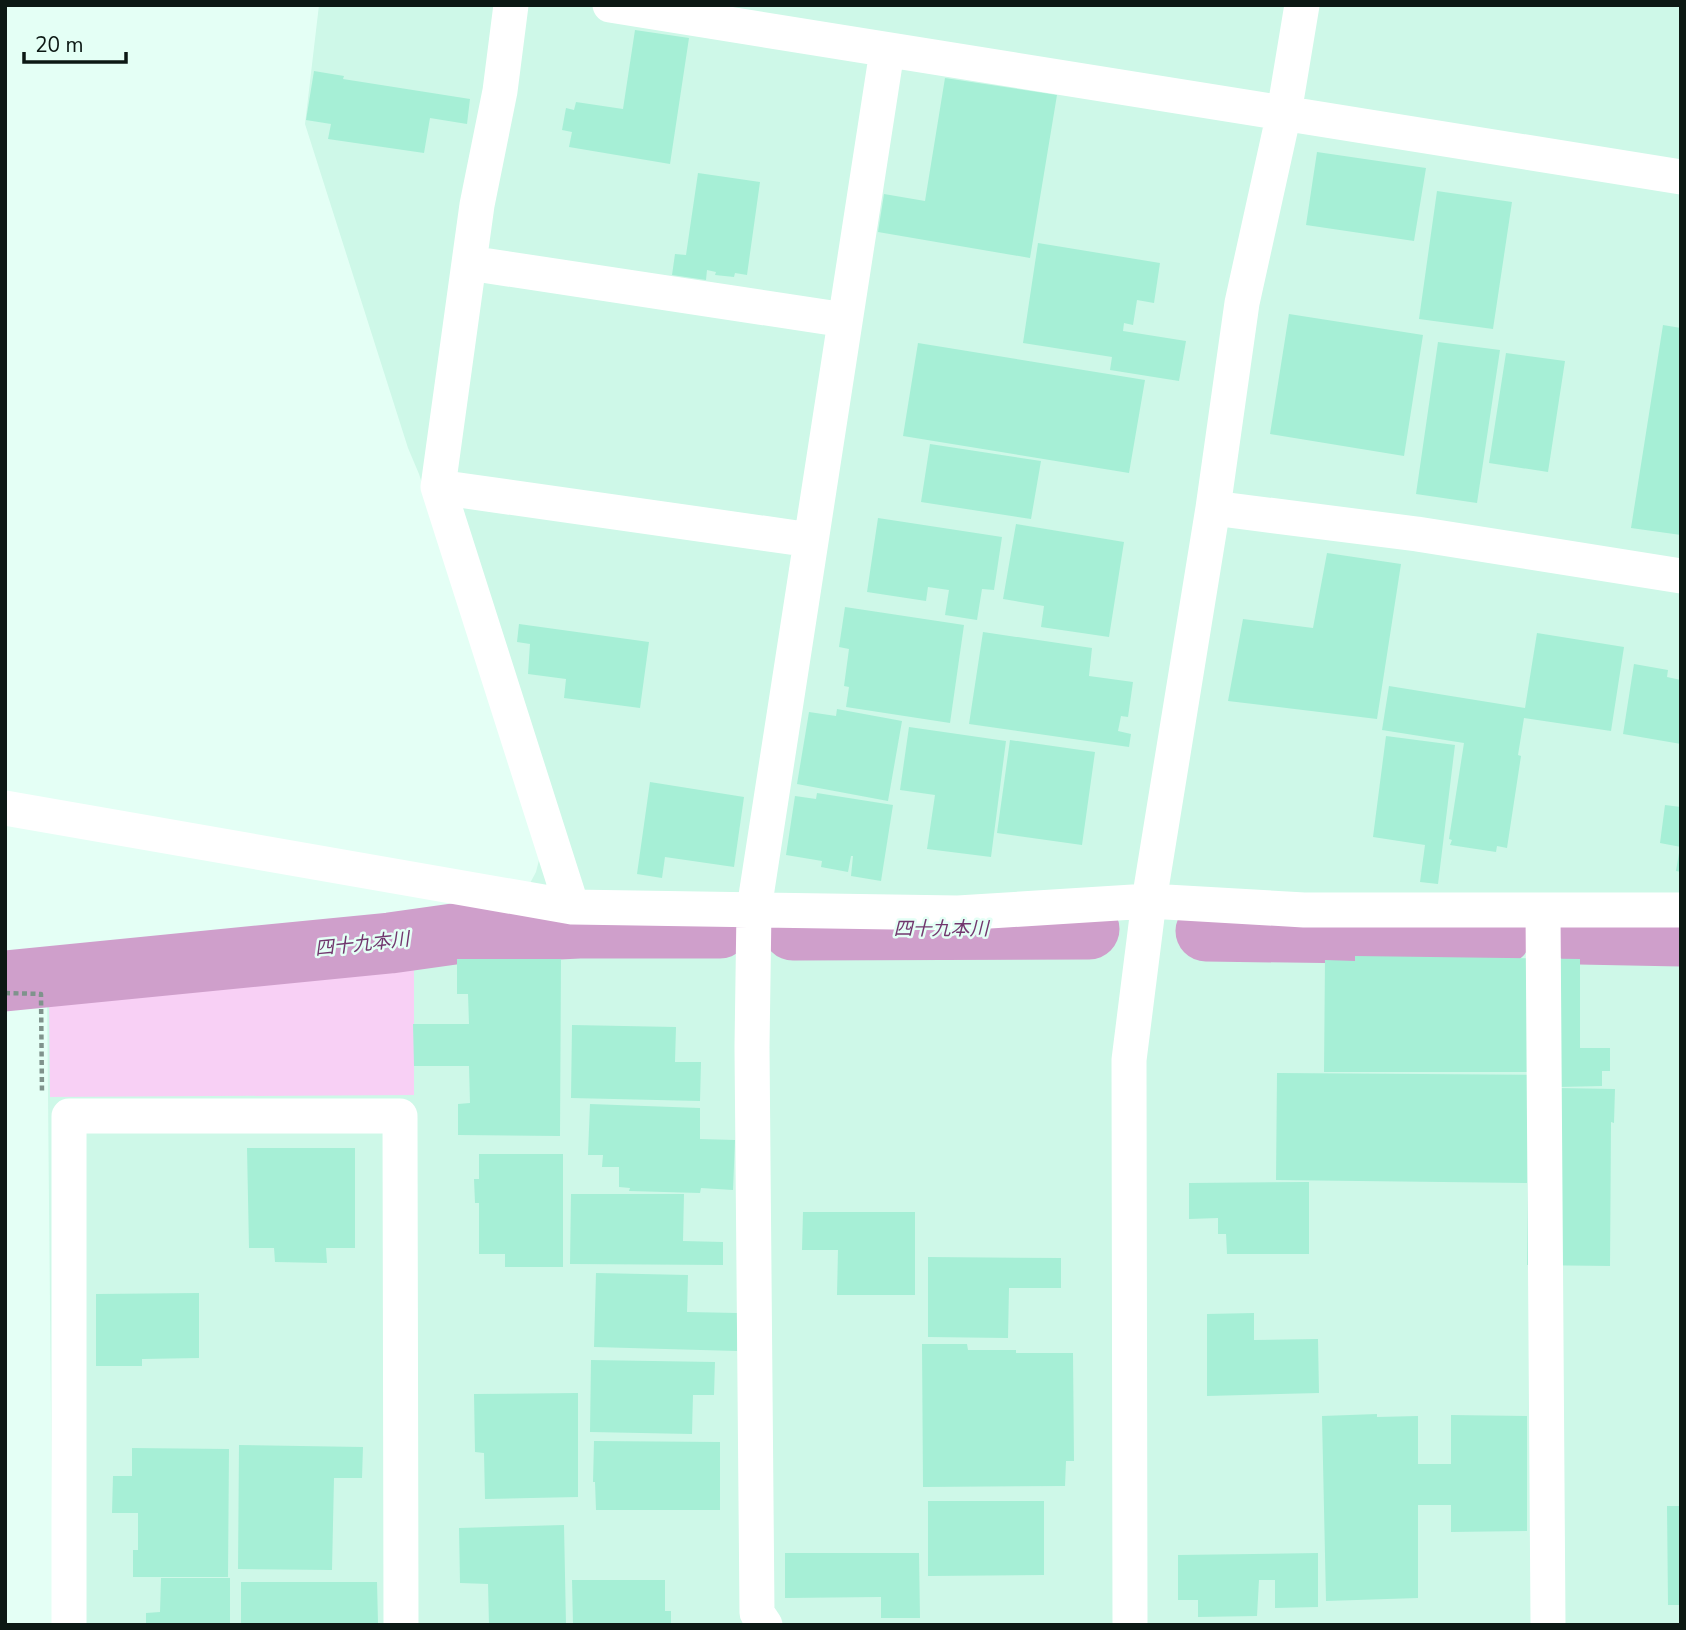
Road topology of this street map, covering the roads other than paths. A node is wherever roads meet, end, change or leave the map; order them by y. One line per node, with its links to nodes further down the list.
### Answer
1 (511, 5): 8 (street)
2 (610, 5): 4 (street)
3 (1301, 5): 6 (street)
4 (645, 8): 5 (street)
5 (887, 51): 6 (street); 9 (street)
6 (1284, 113): 7 (street); 11 (street)
7 (1681, 177)
8 (469, 262): 9 (street); 10 (street)
9 (845, 320): 12 (street)
10 (438, 486): 12 (street); 16 (street)
11 (1213, 508): 13 (street); 15 (street)
12 (811, 540): 17 (street)
13 (1681, 576)
14 (5, 808): 16 (street)
15 (1149, 901): 17 (street); 18 (street); 23 (street)
16 (572, 906): 17 (street)
17 (754, 909): 22 (street)
18 (1543, 910): 19 (street); 24 (street)
19 (1681, 910)
20 (69, 1625): 21 (street)
21 (401, 1625)
22 (765, 1625)
23 (1130, 1625)
24 (1548, 1625)

